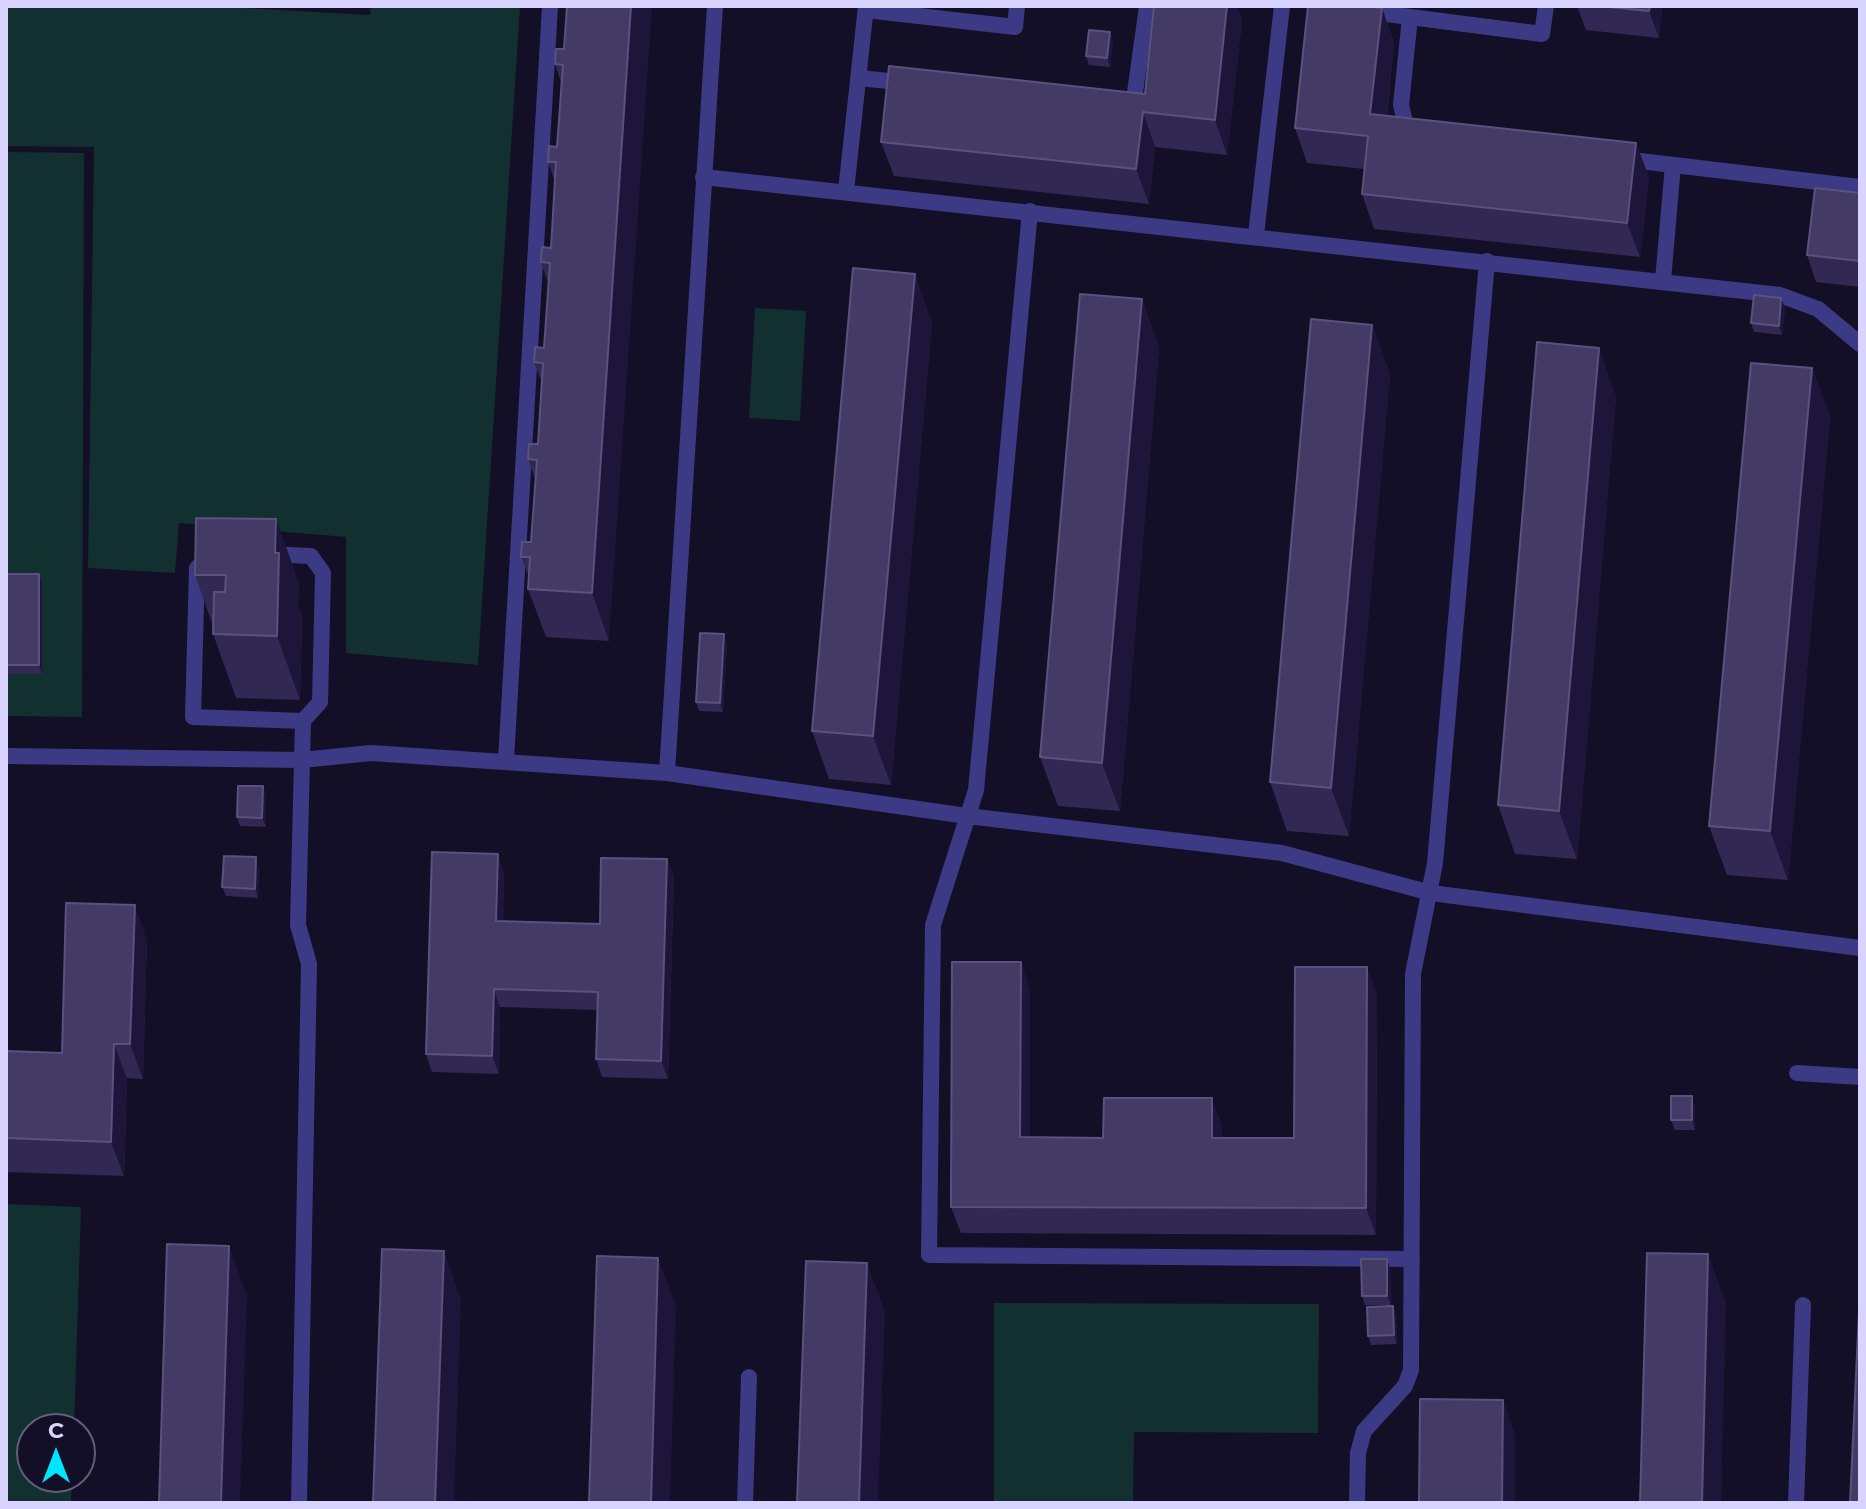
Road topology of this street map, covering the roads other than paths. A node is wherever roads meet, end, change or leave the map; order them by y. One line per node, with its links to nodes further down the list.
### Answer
1 (550, 6): 29 (lane)
2 (715, 6): 16 (lane)
3 (1017, 6): 7 (lane)
4 (1147, 6): 12 (lane)
5 (1282, 6): 20 (lane)
6 (1546, 6): 9 (lane)
7 (866, 8): 10 (lane)
8 (1344, 9): 9 (lane)
9 (1410, 17): 13 (lane)
10 (859, 78): 11 (lane); 18 (lane)
11 (920, 84)
12 (1103, 104)
13 (1433, 139)
14 (1612, 158): 15 (lane)
15 (1673, 165): 17 (lane); 22 (lane)
16 (703, 177): 18 (lane); 30 (lane)
17 (1860, 187)
18 (846, 191): 19 (lane)
19 (1030, 211): 20 (lane); 31 (lane)
20 (1256, 235): 21 (lane)
21 (1487, 261): 22 (lane); 32 (lane)
22 (1663, 280): 23 (lane)
23 (1860, 344)
24 (219, 552): 26 (lane)
25 (250, 553): 26 (lane)
26 (303, 721): 28 (lane)
27 (6, 756): 28 (lane)
28 (302, 760): 29 (lane); 39 (lane)
29 (506, 760): 30 (lane)
30 (667, 773): 31 (lane)
31 (967, 816): 32 (lane); 36 (lane)
32 (1431, 893): 33 (lane); 36 (lane)
33 (1860, 948)
34 (1797, 1073): 35 (lane)
35 (1860, 1077)
36 (1412, 1259): 41 (lane)
37 (1803, 1305): 42 (lane)
38 (749, 1377): 40 (lane)
39 (299, 1503)
40 (745, 1503)
41 (1357, 1503)
42 (1796, 1503)

